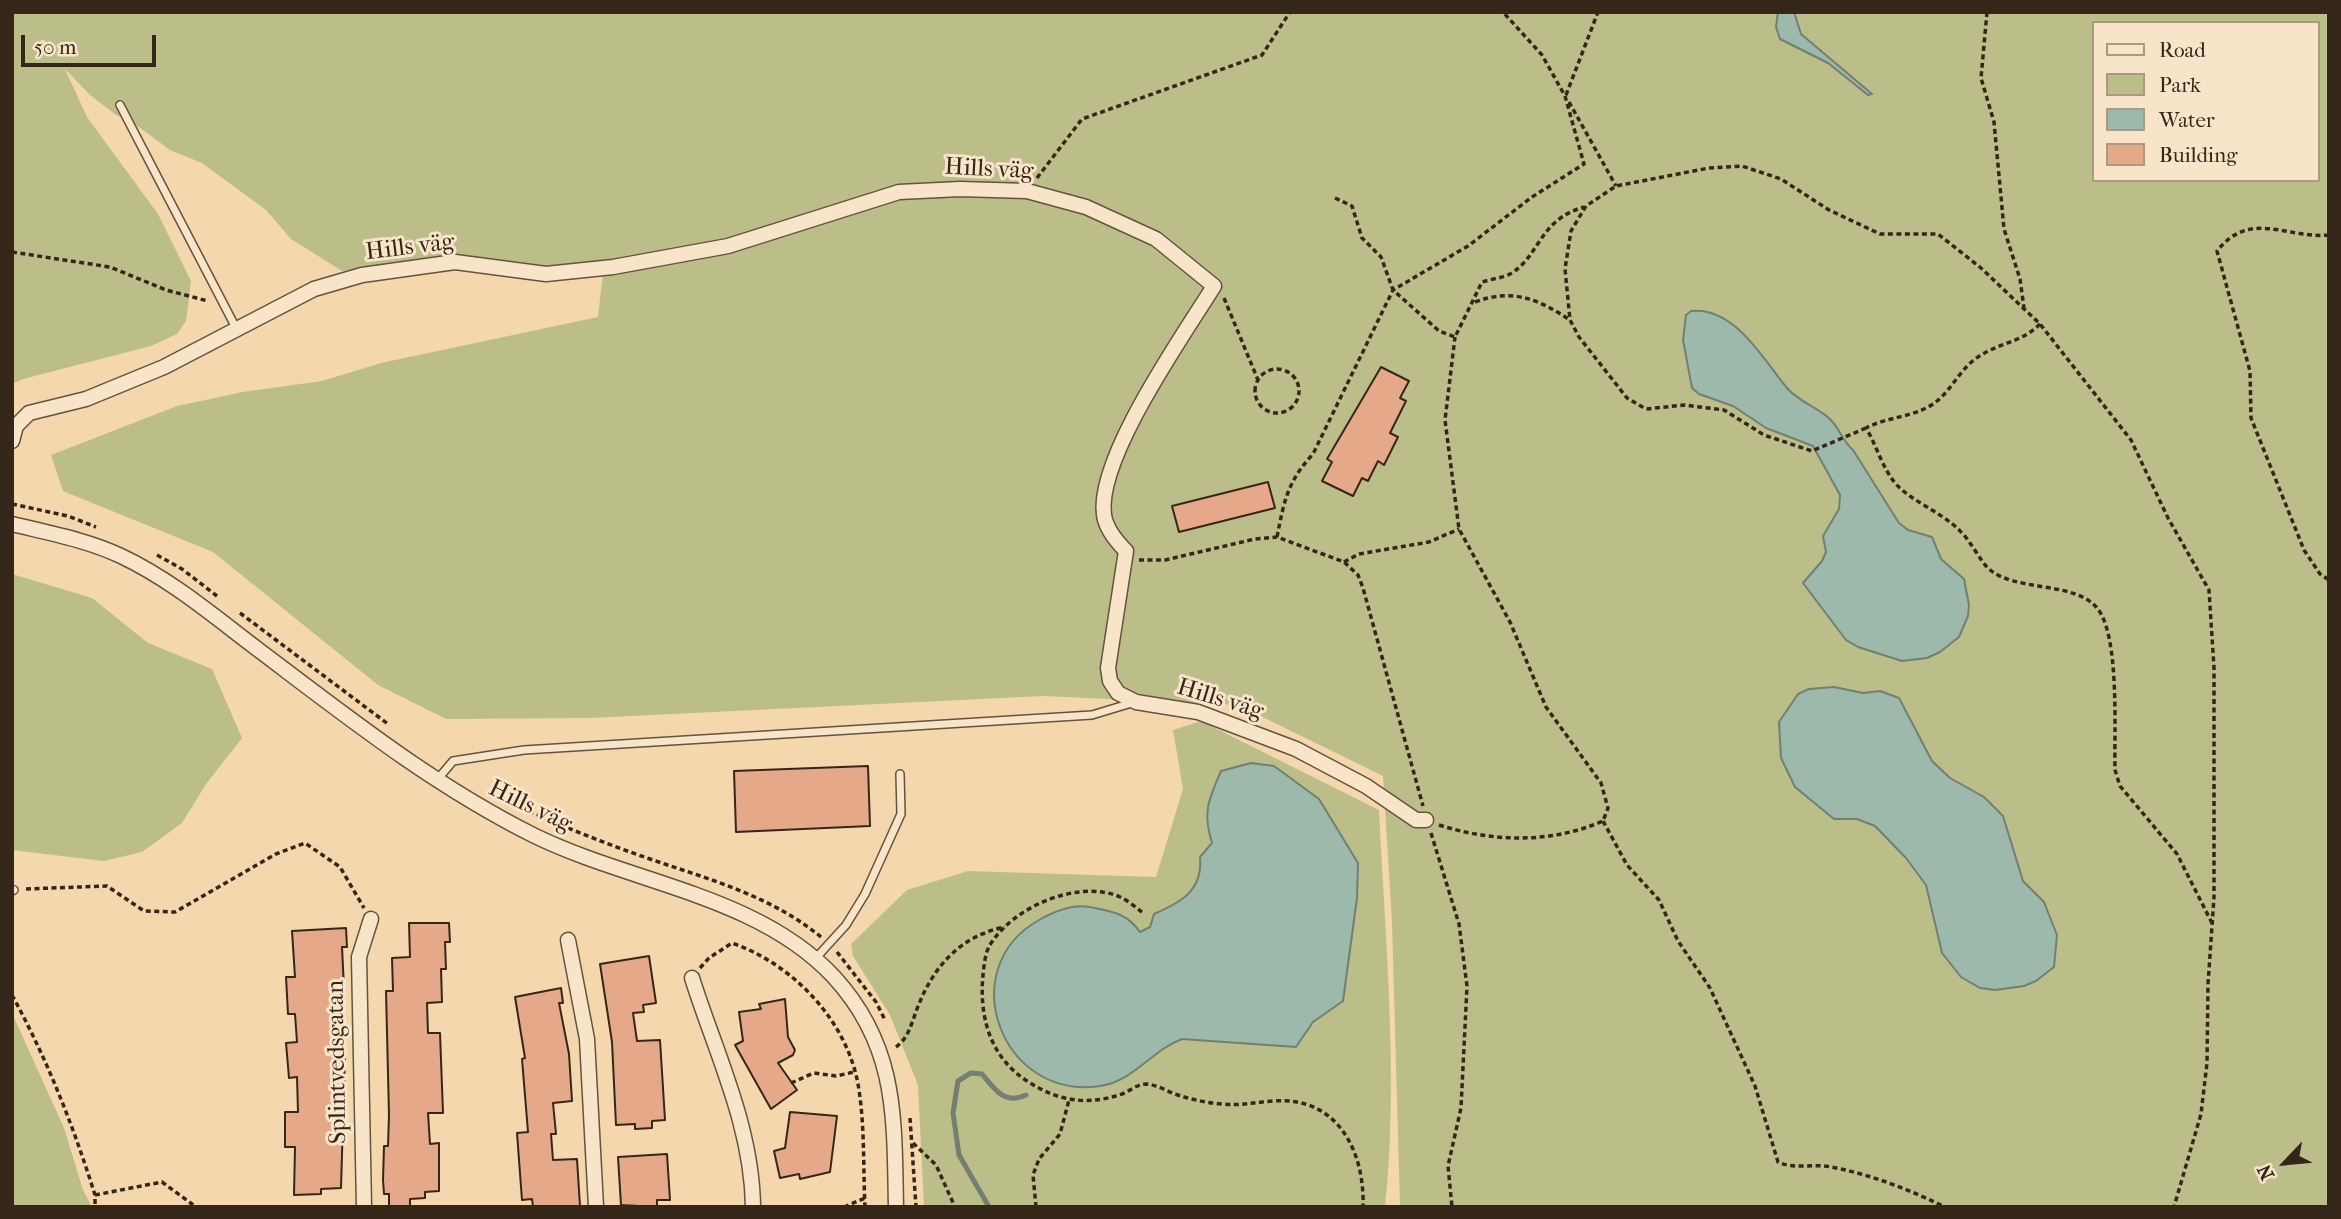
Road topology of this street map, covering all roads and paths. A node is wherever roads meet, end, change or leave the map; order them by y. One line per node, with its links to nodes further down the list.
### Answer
1 (1290, 12): 8 (path)
2 (1503, 12): 5 (path)
3 (1598, 12): 5 (path)
4 (1987, 12): 17 (path)
5 (1566, 96): 7 (path); 14 (path)
6 (120, 105): 20 (lane)
7 (1616, 186): 10 (path); 17 (path)
8 (1027, 191): 13 (street, Hills väg); 20 (street, Hills väg)
9 (1335, 198): 14 (path)
10 (1586, 206): 15 (path); 18 (path)
11 (2329, 235): 32 (path)
12 (12, 252): 16 (path)
13 (1214, 286): 22 (path); 35 (street)
14 (1393, 290): 21 (path); 29 (path)
15 (1474, 302): 18 (path); 21 (path)
16 (213, 303)
17 (2024, 309): 19 (path)
18 (1570, 320): 23 (path)
19 (2040, 324): 23 (path); 45 (path)
20 (236, 328): 24 (street, Hills väg)
21 (1455, 337): 27 (path)
22 (1258, 380): 22 (path)
23 (1866, 428): 45 (path)
24 (12, 441)
25 (12, 504): 28 (path)
26 (12, 524): 38 (street, Hills väg)
27 (1459, 529): 31 (path); 41 (path)
28 (107, 532)
29 (1277, 537)
30 (145, 549): 33 (path)
31 (1344, 562)
32 (2329, 580)
33 (220, 598)
34 (230, 606): 36 (path)
35 (1136, 702): 38 (lane); 40 (street, Hills väg)
36 (393, 728)
37 (900, 774): 48 (lane)
38 (437, 780): 49 (street, Hills väg)
39 (505, 800): 48 (path)
40 (1426, 820): 41 (path)
41 (1603, 821): 77 (path)
42 (13, 890): 44 (path)
43 (1142, 912): 46 (path)
44 (371, 919): 65 (street, Splintvedsgatan)
45 (2212, 923): 78 (path)
46 (1007, 926): 54 (path); 58 (path)
47 (568, 940): 66 (street)
48 (829, 944): 49 (lane); 52 (path)
49 (815, 958): 72 (street, Hills väg)
50 (692, 978): 56 (path); 67 (street)
51 (12, 995): 61 (path)
52 (886, 1022)
53 (893, 1040): 54 (path)
54 (896, 1047): 55 (path)
55 (899, 1059)
56 (854, 1072): 57 (path); 62 (path)
57 (791, 1083)
58 (1069, 1100): 75 (path); 76 (path)
59 (909, 1107): 60 (path)
60 (913, 1143): 73 (path); 74 (path)
61 (95, 1195): 63 (path); 64 (path)
62 (865, 1198): 70 (path); 71 (path)
63 (95, 1207)
64 (196, 1207)
65 (364, 1207)
66 (596, 1207)
67 (753, 1207)
68 (785, 1207): 69 (path)
69 (800, 1207)
70 (844, 1207)
71 (865, 1207)
72 (896, 1207)
73 (916, 1207)
74 (955, 1207)
75 (1036, 1207)
76 (1363, 1207)
77 (1945, 1207)
78 (2174, 1207)

